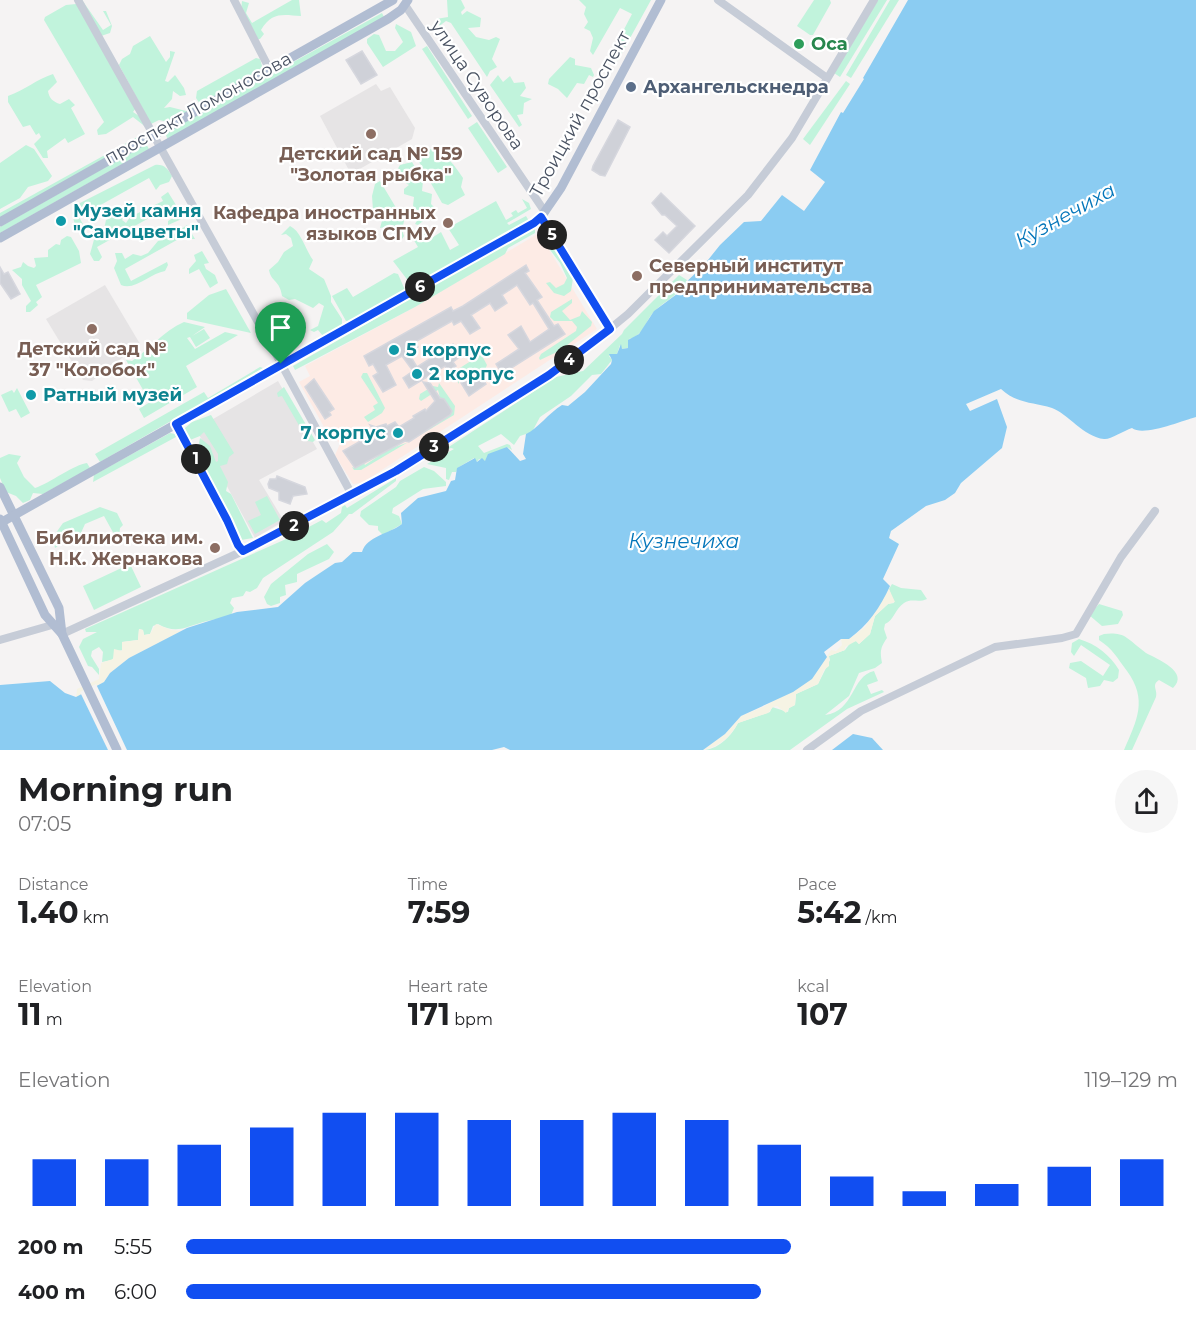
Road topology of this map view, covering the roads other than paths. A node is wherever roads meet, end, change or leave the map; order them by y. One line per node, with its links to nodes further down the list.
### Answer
1 (78, 0): 10 (street)
2 (234, 0): 8 (street)
3 (393, 0): 8 (main road, проспект Ломоносова)
4 (661, 0): 12 (main road, Троицкий проспект)
5 (718, 0): 9 (street)
6 (874, 0): 9 (street)
7 (406, 2): 11 (main road, проспект Ломоносова); 12 (street, улица Суворова)
8 (270, 70): 10 (main road, проспект Ломоносова)
9 (827, 78): 15 (street)
10 (154, 136): 11 (street); 13 (main road, проспект Ломоносова)
11 (161, 148): 14 (main road, проспект Ломоносова); 16 (street)
12 (543, 215): 15 (street, улица Суворова); 16 (main road, Троицкий проспект)
13 (0, 222)
14 (0, 238)
15 (610, 329): 19 (street)
16 (281, 364): 17 (main road, Троицкий проспект); 19 (street)
17 (176, 424): 21 (main road, Троицкий проспект); 23 (street)
18 (0, 487): 21 (main road)
19 (352, 495): 23 (street)
20 (1155, 511): 28 (street)
21 (14, 515): 22 (main road, Троицкий проспект); 25 (main road)
22 (1, 520): 24 (main road)
23 (243, 551): 25 (street)
24 (52, 625): 25 (main road); 26 (street)
25 (62, 634): 27 (main road)
26 (0, 640)
27 (117, 750)
28 (807, 750)

